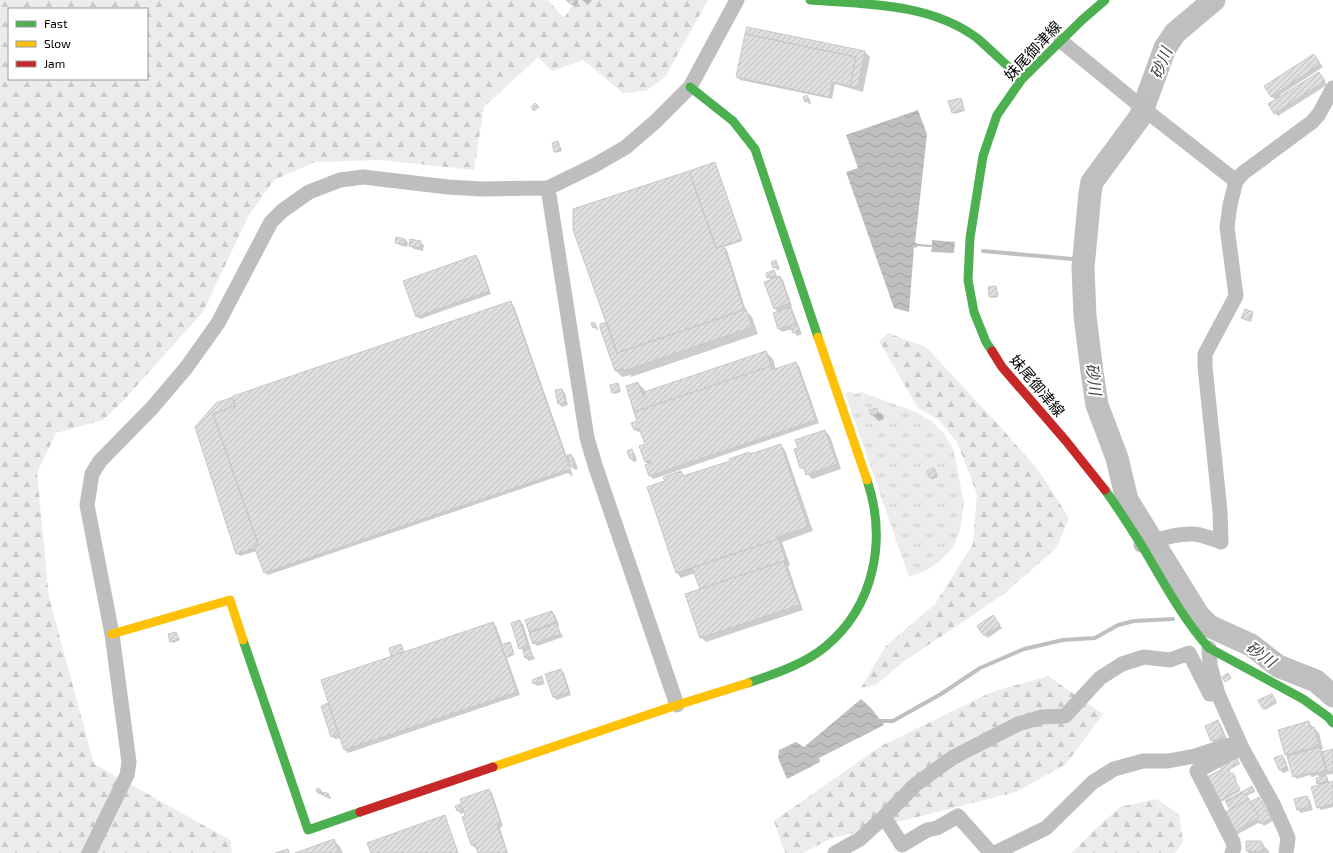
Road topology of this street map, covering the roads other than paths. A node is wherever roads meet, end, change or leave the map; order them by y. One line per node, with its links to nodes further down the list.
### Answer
1 (737, 0): 6 (street)
2 (810, 0): 5 (street)
3 (1105, 0): 4 (street, 妹尾御津線)
4 (1061, 41): 5 (street, 妹尾御津線); 8 (street)
5 (1022, 79): 10 (street, 妹尾御津線)
6 (690, 87): 9 (street); 14 (street)
7 (1333, 88): 8 (street)
8 (1236, 181): 10 (street)
9 (548, 188): 11 (street); 14 (street)
10 (1149, 542): 12 (street, 妹尾御津線)
11 (112, 634): 14 (street); 18 (street)
12 (1209, 648): 13 (street); 15 (street, 妹尾御津線)
13 (1218, 694): 16 (street); 17 (street)
14 (677, 705)
15 (1333, 723)
16 (1240, 745): 20 (street); 21 (street); 22 (street)
17 (884, 818): 19 (street); 20 (street)
18 (89, 853)
19 (835, 853)
20 (991, 853)
21 (1232, 853)
22 (1286, 853)

